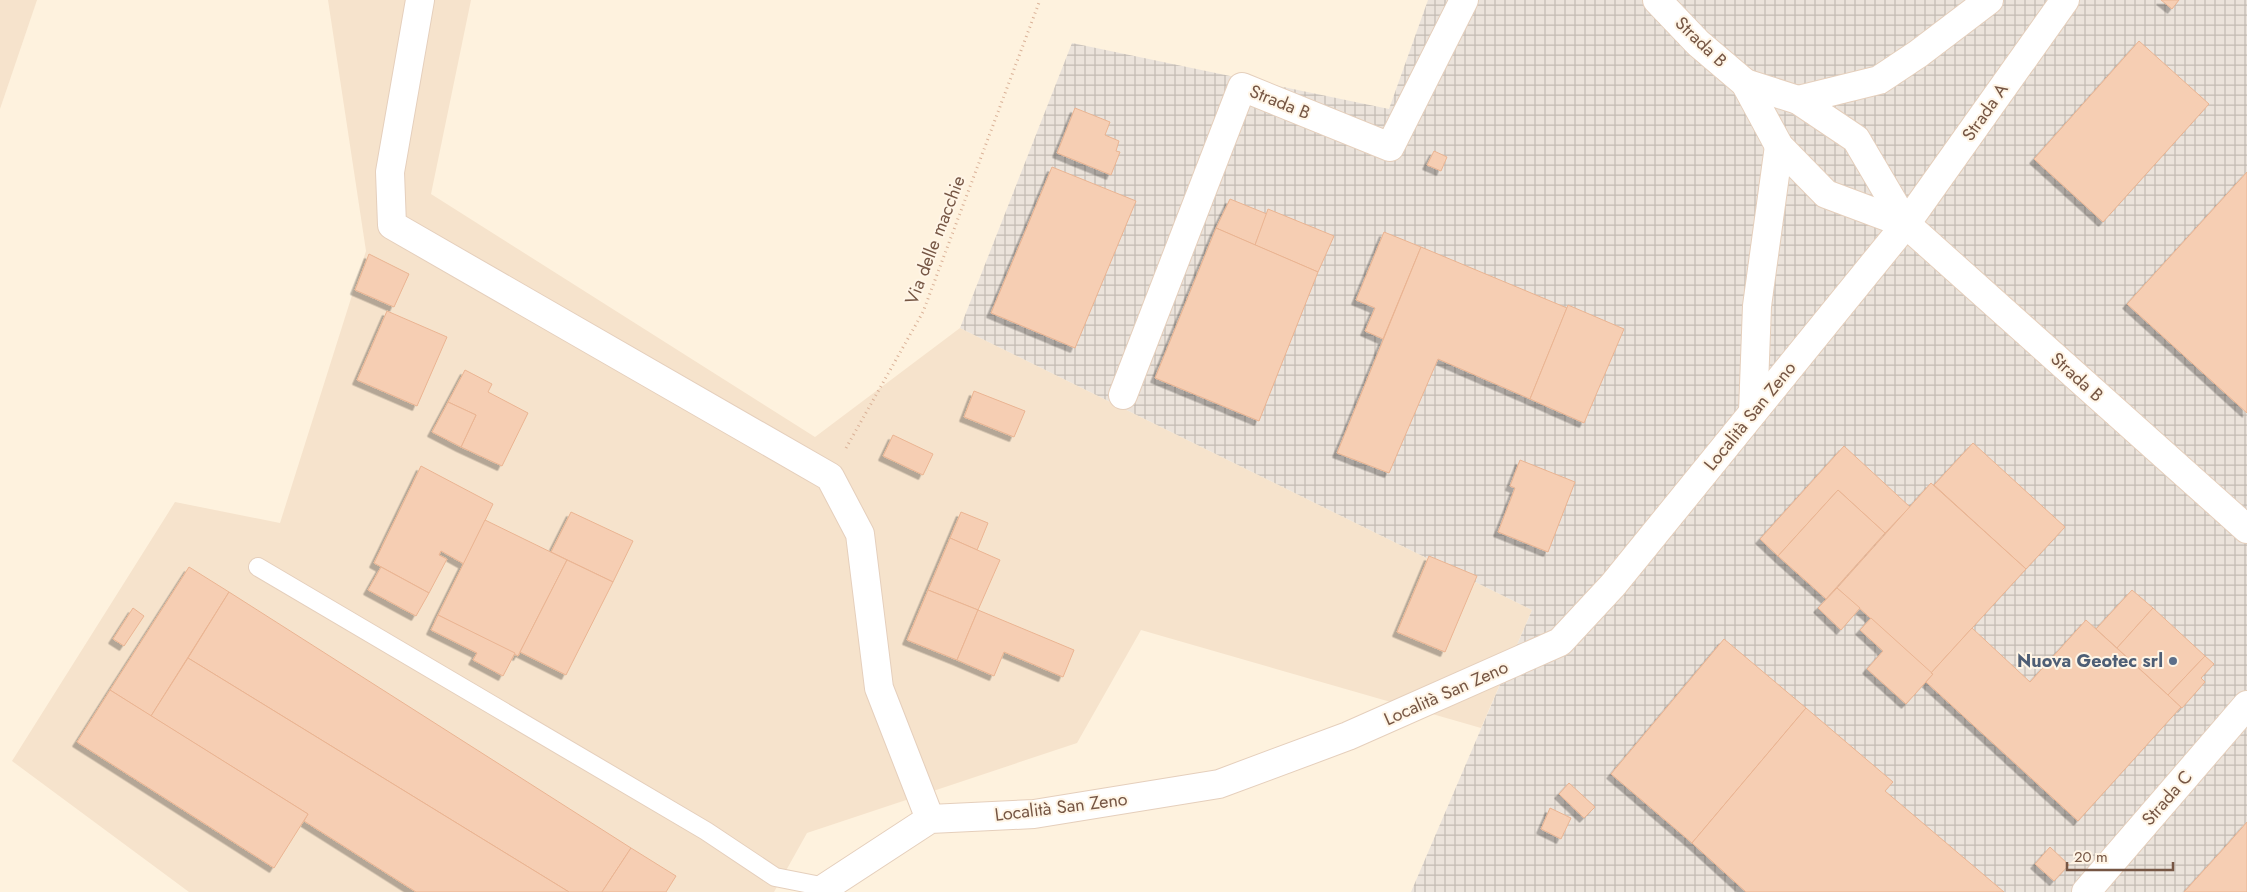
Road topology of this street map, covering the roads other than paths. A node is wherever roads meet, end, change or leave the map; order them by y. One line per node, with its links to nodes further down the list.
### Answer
1 (420, 0): 15 (street)
2 (1464, 0): 10 (street, Strada B)
3 (1657, 0): 6 (street, Strada B)
4 (1989, 0): 7 (street)
5 (2065, 0): 9 (street, Strada A)
6 (1745, 84): 7 (street, Strada B); 8 (street, Strada B)
7 (1798, 100): 9 (street, Strada B)
8 (1779, 146): 9 (street, Strada B); 11 (street)
9 (1906, 224): 11 (street, Località San Zeno); 12 (street, Strada B)
10 (1123, 395)
11 (1753, 412): 15 (street, Località San Zeno)
12 (2247, 529)
13 (258, 567): 16 (lane)
14 (2247, 705): 17 (street, Strada C)
15 (930, 819): 16 (street)
16 (824, 889)
17 (2086, 892)

